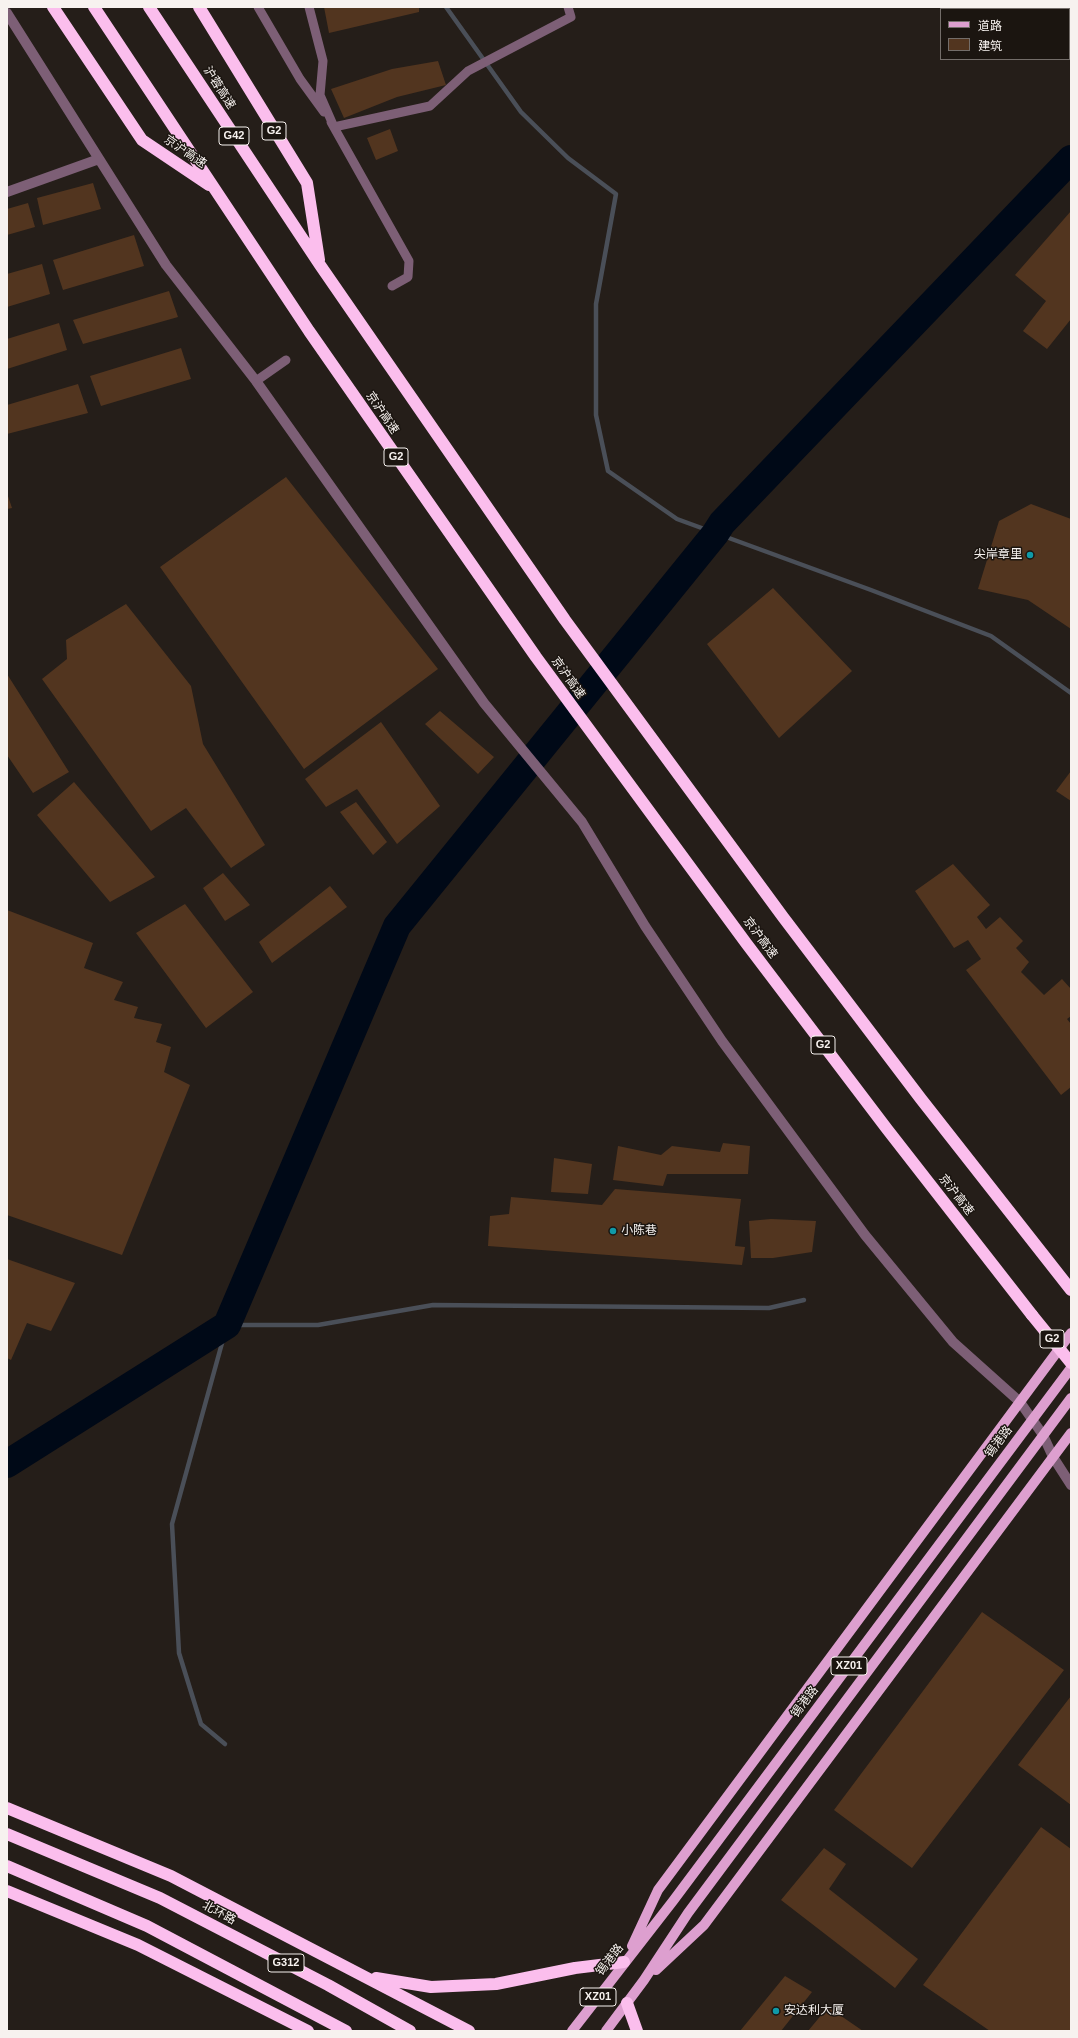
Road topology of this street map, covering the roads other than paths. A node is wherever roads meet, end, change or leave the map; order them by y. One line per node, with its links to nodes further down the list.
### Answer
1 (53, 7): 11 (highway, 京沪高速 / G2)
2 (94, 7): 11 (highway)
3 (149, 7): 13 (highway, 沪蓉高速 / G42)
4 (199, 7): 13 (highway, G2)
5 (258, 7): 9 (lane)
6 (309, 7): 9 (lane)
7 (568, 7): 9 (lane)
8 (7, 14): 10 (street)
9 (334, 127): 14 (lane)
10 (99, 159): 12 (street); 16 (street)
11 (214, 189): 19 (highway, 京沪高速 / G2, bridge)
12 (7, 192)
13 (320, 265): 17 (highway, G2)
14 (392, 286)
15 (286, 360): 16 (lane)
16 (256, 381): 22 (street)
17 (1071, 1290)
18 (1071, 1333): 22 (main road)
19 (1071, 1363)
20 (1071, 1368): 23 (main road, 锡港路 / XZ01)
21 (1071, 1398): 25 (main road, XZ01)
22 (1020, 1402): 23 (street); 32 (main road)
23 (1032, 1420): 25 (street); 32 (main road, 锡港路 / XZ01)
24 (1071, 1433): 26 (main road)
25 (1043, 1435): 26 (street); 34 (main road, XZ01)
26 (1053, 1457): 27 (street); 34 (main road)
27 (1071, 1486)
28 (7, 1808): 33 (highway)
29 (7, 1834): 38 (highway, 北环路 / G312)
30 (7, 1866): 37 (highway, G312)
31 (7, 1890): 36 (highway)
32 (624, 1962): 33 (highway); 40 (main road, 锡港路 / XZ01)
33 (366, 1977): 39 (highway)
34 (644, 1980): 35 (main road, XZ01)
35 (627, 2003): 41 (main road, XZ01); 42 (highway)
36 (308, 2031)
37 (346, 2031)
38 (410, 2031)
39 (470, 2031)
40 (572, 2031)
41 (606, 2031)
42 (637, 2031)

